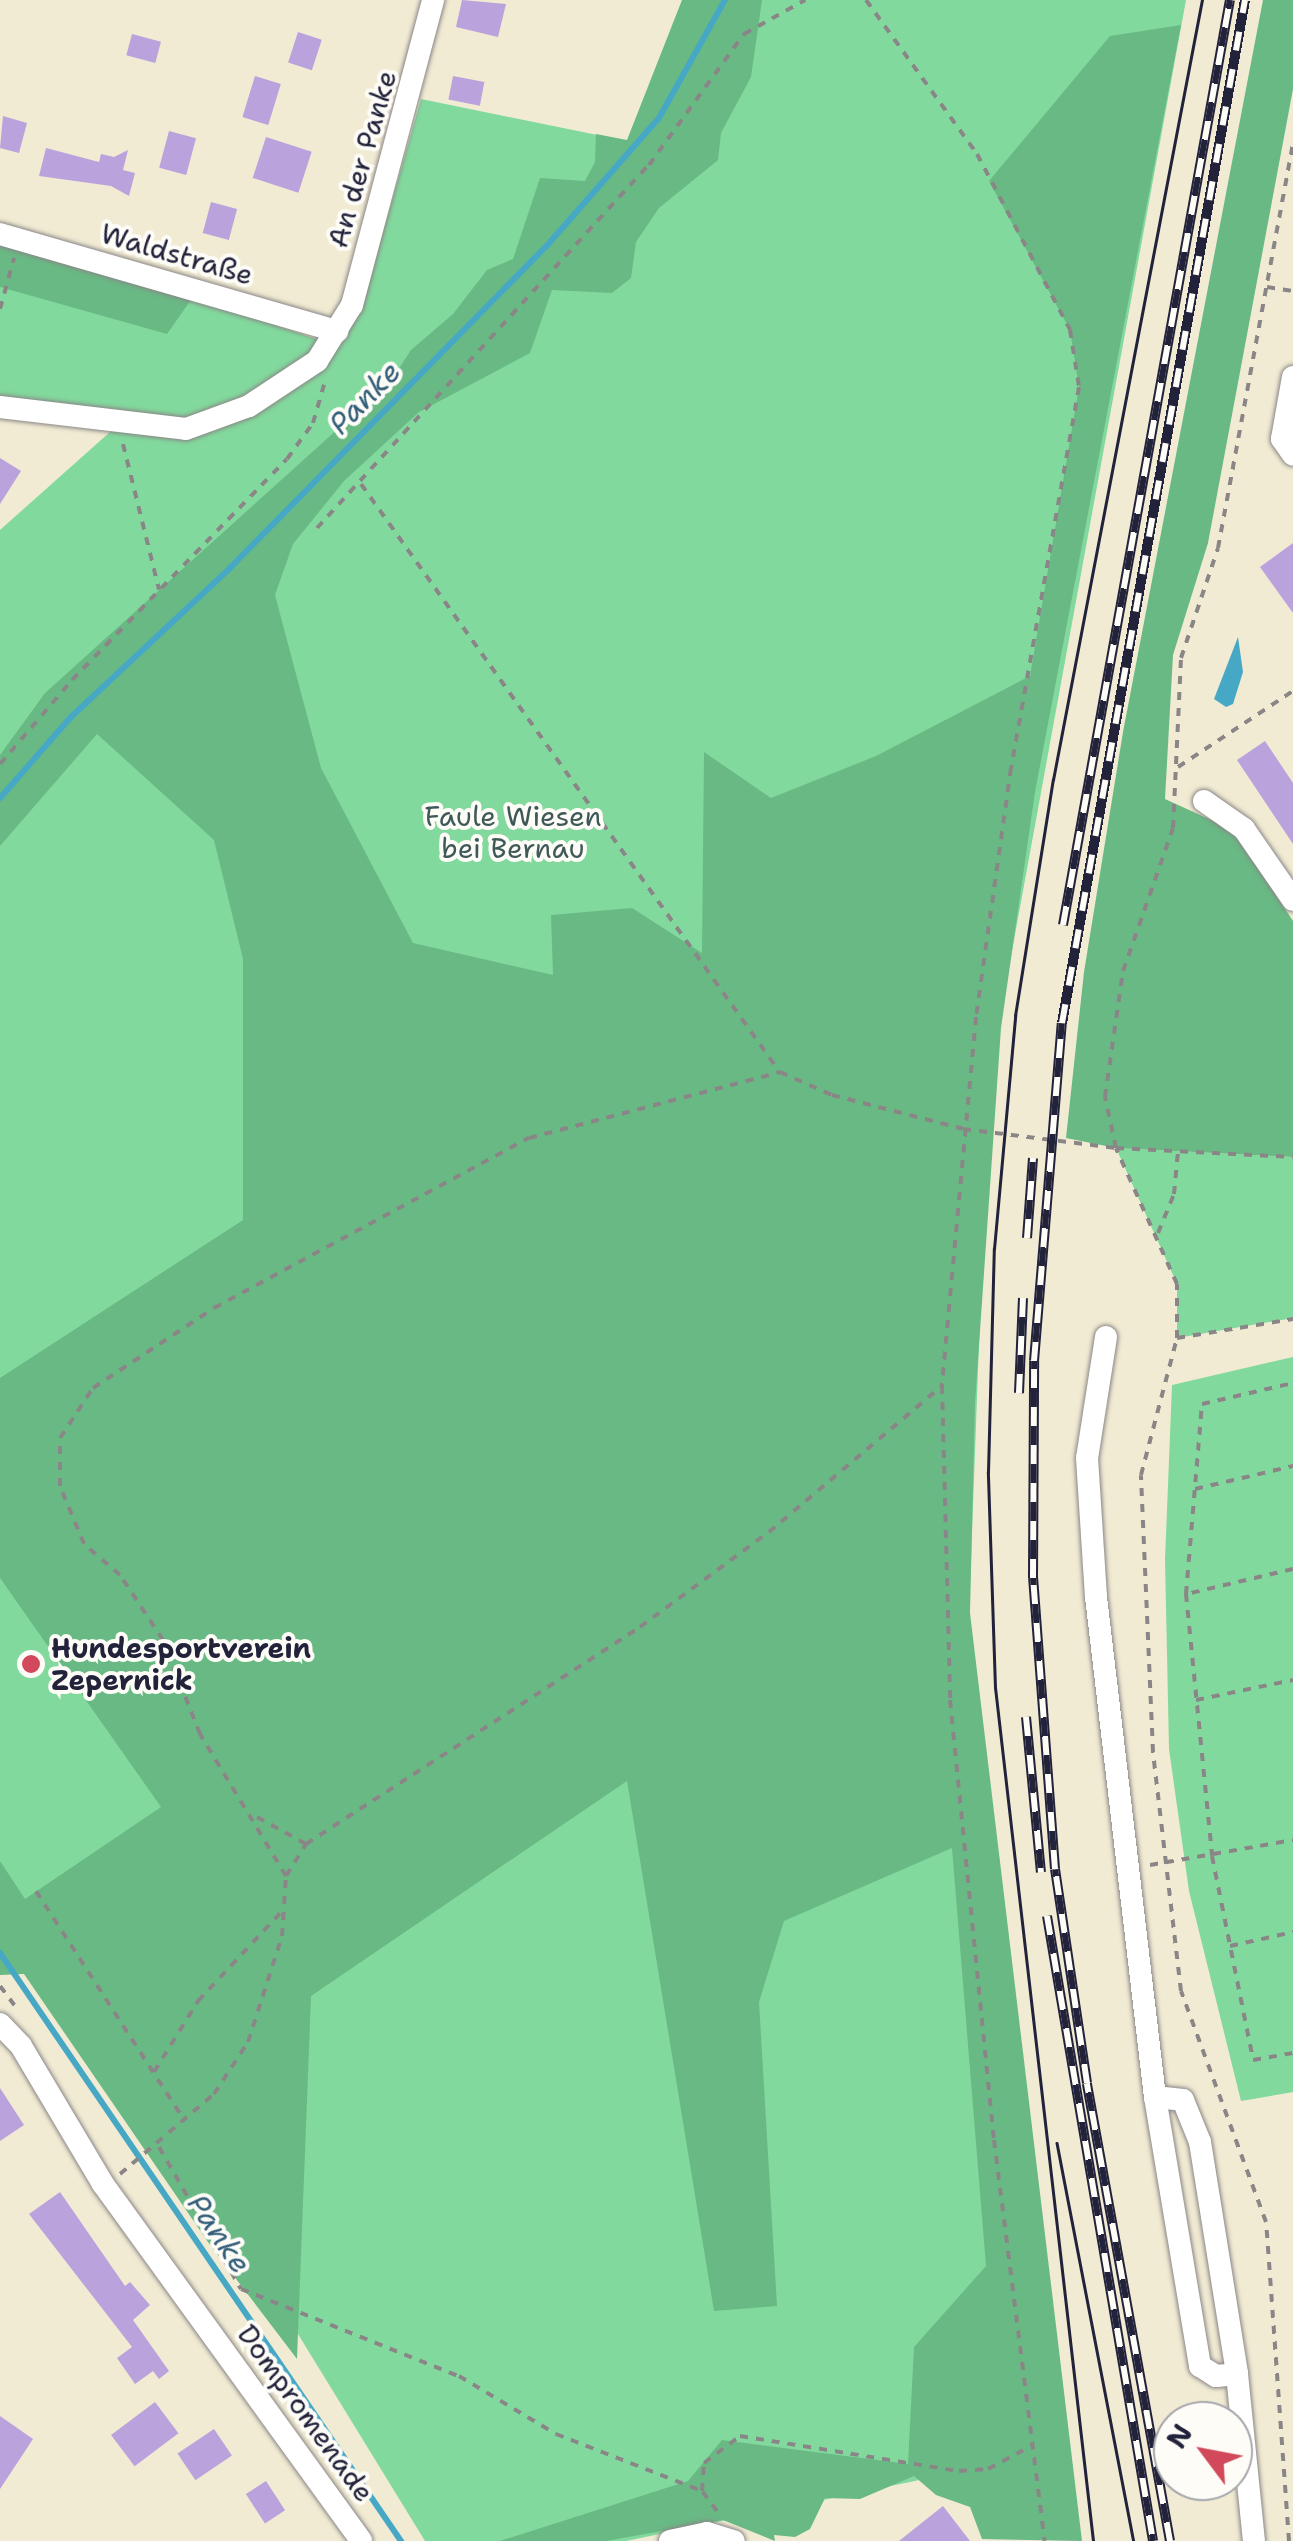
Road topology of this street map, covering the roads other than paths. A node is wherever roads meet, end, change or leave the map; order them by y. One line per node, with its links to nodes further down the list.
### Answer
1 (432, 0): 3 (street, An der Panke)
2 (9, 236): 3 (street, Waldstraße)
3 (337, 331): 5 (street, An der Panke)
4 (1293, 377): 6 (street)
5 (0, 407)
6 (1293, 455)
7 (1204, 800): 8 (street)
8 (1293, 900)
9 (1106, 1337): 11 (street)
10 (0, 2024): 14 (street, Dompromenade)
11 (1156, 2097): 12 (street); 12 (street)
12 (1237, 2374): 16 (street)
13 (732, 2540): 15 (street)
14 (361, 2541)
15 (670, 2541)
16 (1254, 2541)

